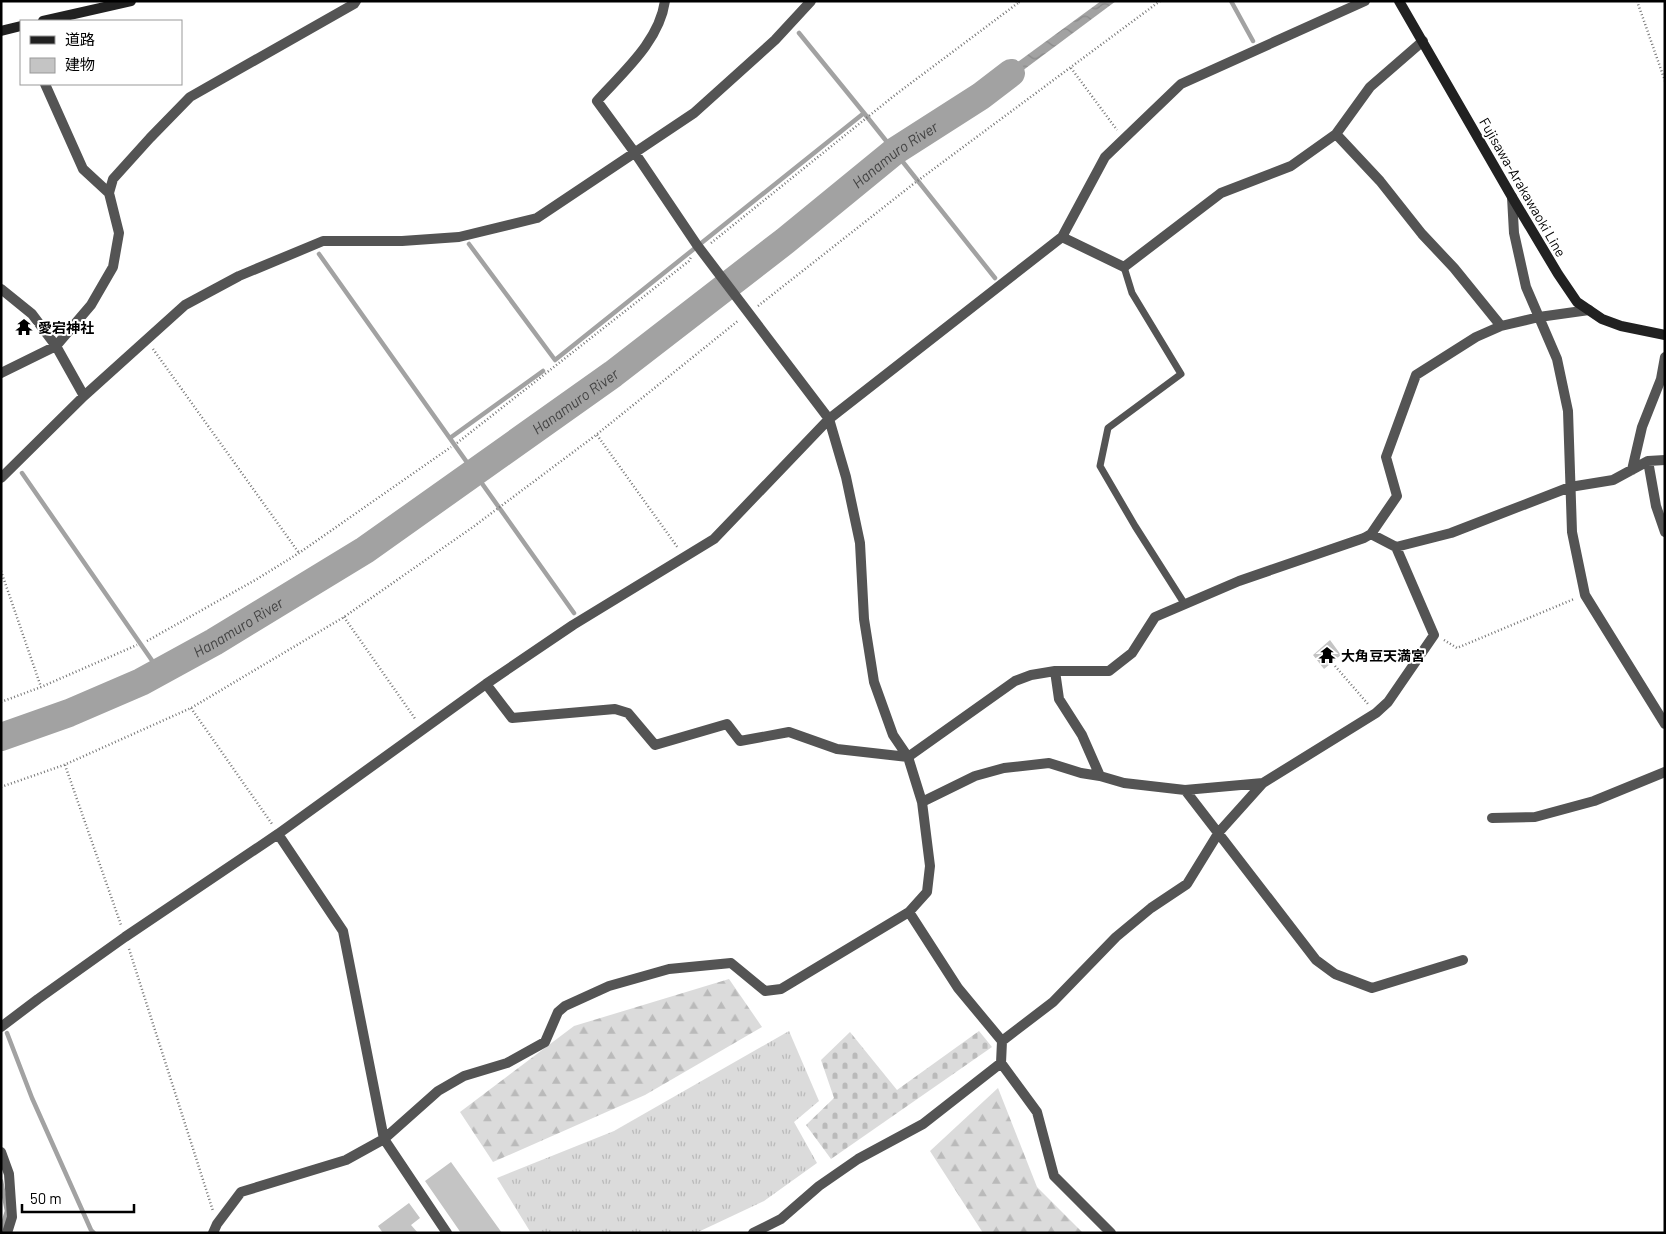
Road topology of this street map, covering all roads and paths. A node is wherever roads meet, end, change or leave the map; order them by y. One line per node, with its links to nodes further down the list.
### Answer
1 (131, 1): 10 (main road)
2 (356, 1): 20 (street)
3 (665, 1): 19 (street)
4 (811, 1): 19 (street)
5 (1160, 1): 14 (path)
6 (1365, 1): 18 (street)
7 (1400, 1): 13 (main road, Fujisawa-Arakawaoki Line)
8 (1637, 1): 15 (path)
9 (1018, 2): 23 (path)
10 (47, 20)
11 (20, 27): 12 (main road)
12 (1, 31)
13 (1423, 41): 17 (street); 21 (main road, Fujisawa-Arakawaoki Line)
14 (1071, 67): 18 (path); 27 (path)
15 (1665, 80)
16 (45, 85): 20 (street)
17 (1336, 134): 24 (street); 29 (street)
18 (1124, 139): 22 (street)
19 (635, 153): 23 (street); 31 (street)
20 (109, 193): 32 (street)
21 (1512, 197): 26 (main road, Fujisawa-Arakawaoki Line); 28 (street)
22 (1062, 237): 24 (street); 36 (street)
23 (698, 245): 27 (street); 38 (path)
24 (1124, 267): 52 (lane)
25 (1, 289): 32 (street)
26 (1589, 310): 28 (street); 30 (main road, Fujisawa-Arakawaoki Line)
27 (749, 312): 36 (street); 37 (path)
28 (1540, 318): 29 (street); 44 (street)
29 (1501, 326): 46 (street)
30 (1665, 335)
31 (147, 341): 35 (street); 48 (path)
32 (56, 346): 34 (street); 35 (street)
33 (1665, 357): 42 (street)
34 (1, 373)
35 (84, 396): 43 (street)
36 (829, 419): 49 (street); 66 (street)
37 (596, 435): 49 (path); 53 (path)
38 (457, 443)
39 (451, 447): 48 (path)
40 (1665, 460): 41 (street)
41 (1648, 461): 42 (street); 45 (street)
42 (1632, 470): 44 (street)
43 (1, 478)
44 (1570, 487): 47 (street); 51 (street)
45 (1665, 532)
46 (1370, 534): 47 (street); 52 (street)
47 (1396, 547): 54 (street)
48 (299, 552): 55 (path)
49 (685, 558): 59 (street)
50 (1, 571): 60 (path)
51 (1586, 594): 54 (path); 64 (street)
52 (1184, 603): 58 (street)
53 (344, 617): 62 (path); 65 (path)
54 (1434, 635): 63 (street)
55 (146, 640)
56 (137, 645): 60 (path)
57 (1335, 666): 63 (path)
58 (1055, 671): 66 (street); 69 (street)
59 (486, 684): 65 (street); 66 (street)
60 (41, 687): 61 (path)
61 (1, 702)
62 (191, 708): 67 (path); 76 (path)
63 (1376, 713): 70 (street)
64 (1665, 724)
65 (423, 729): 76 (street)
66 (908, 757): 73 (street)
67 (64, 765): 71 (path); 78 (path)
68 (1665, 772): 74 (street)
69 (1100, 776): 72 (street); 73 (street)
70 (1263, 783): 72 (street); 75 (street)
71 (1, 787)
72 (1185, 790): 75 (street)
73 (922, 802): 77 (street)
74 (1492, 818)
75 (1219, 832): 79 (street); 81 (street)
76 (278, 834): 78 (street); 83 (street)
77 (909, 912): 81 (street); 83 (street)
78 (125, 937): 80 (street); 85 (path)
79 (1463, 960)
80 (1, 1027)
81 (1002, 1041): 82 (street)
82 (1000, 1063): 88 (street); 89 (street)
83 (384, 1139): 85 (street); 87 (street)
84 (1, 1152): 86 (street)
85 (215, 1228)
86 (7, 1233)
87 (447, 1233)
88 (753, 1233)
89 (1111, 1233)

